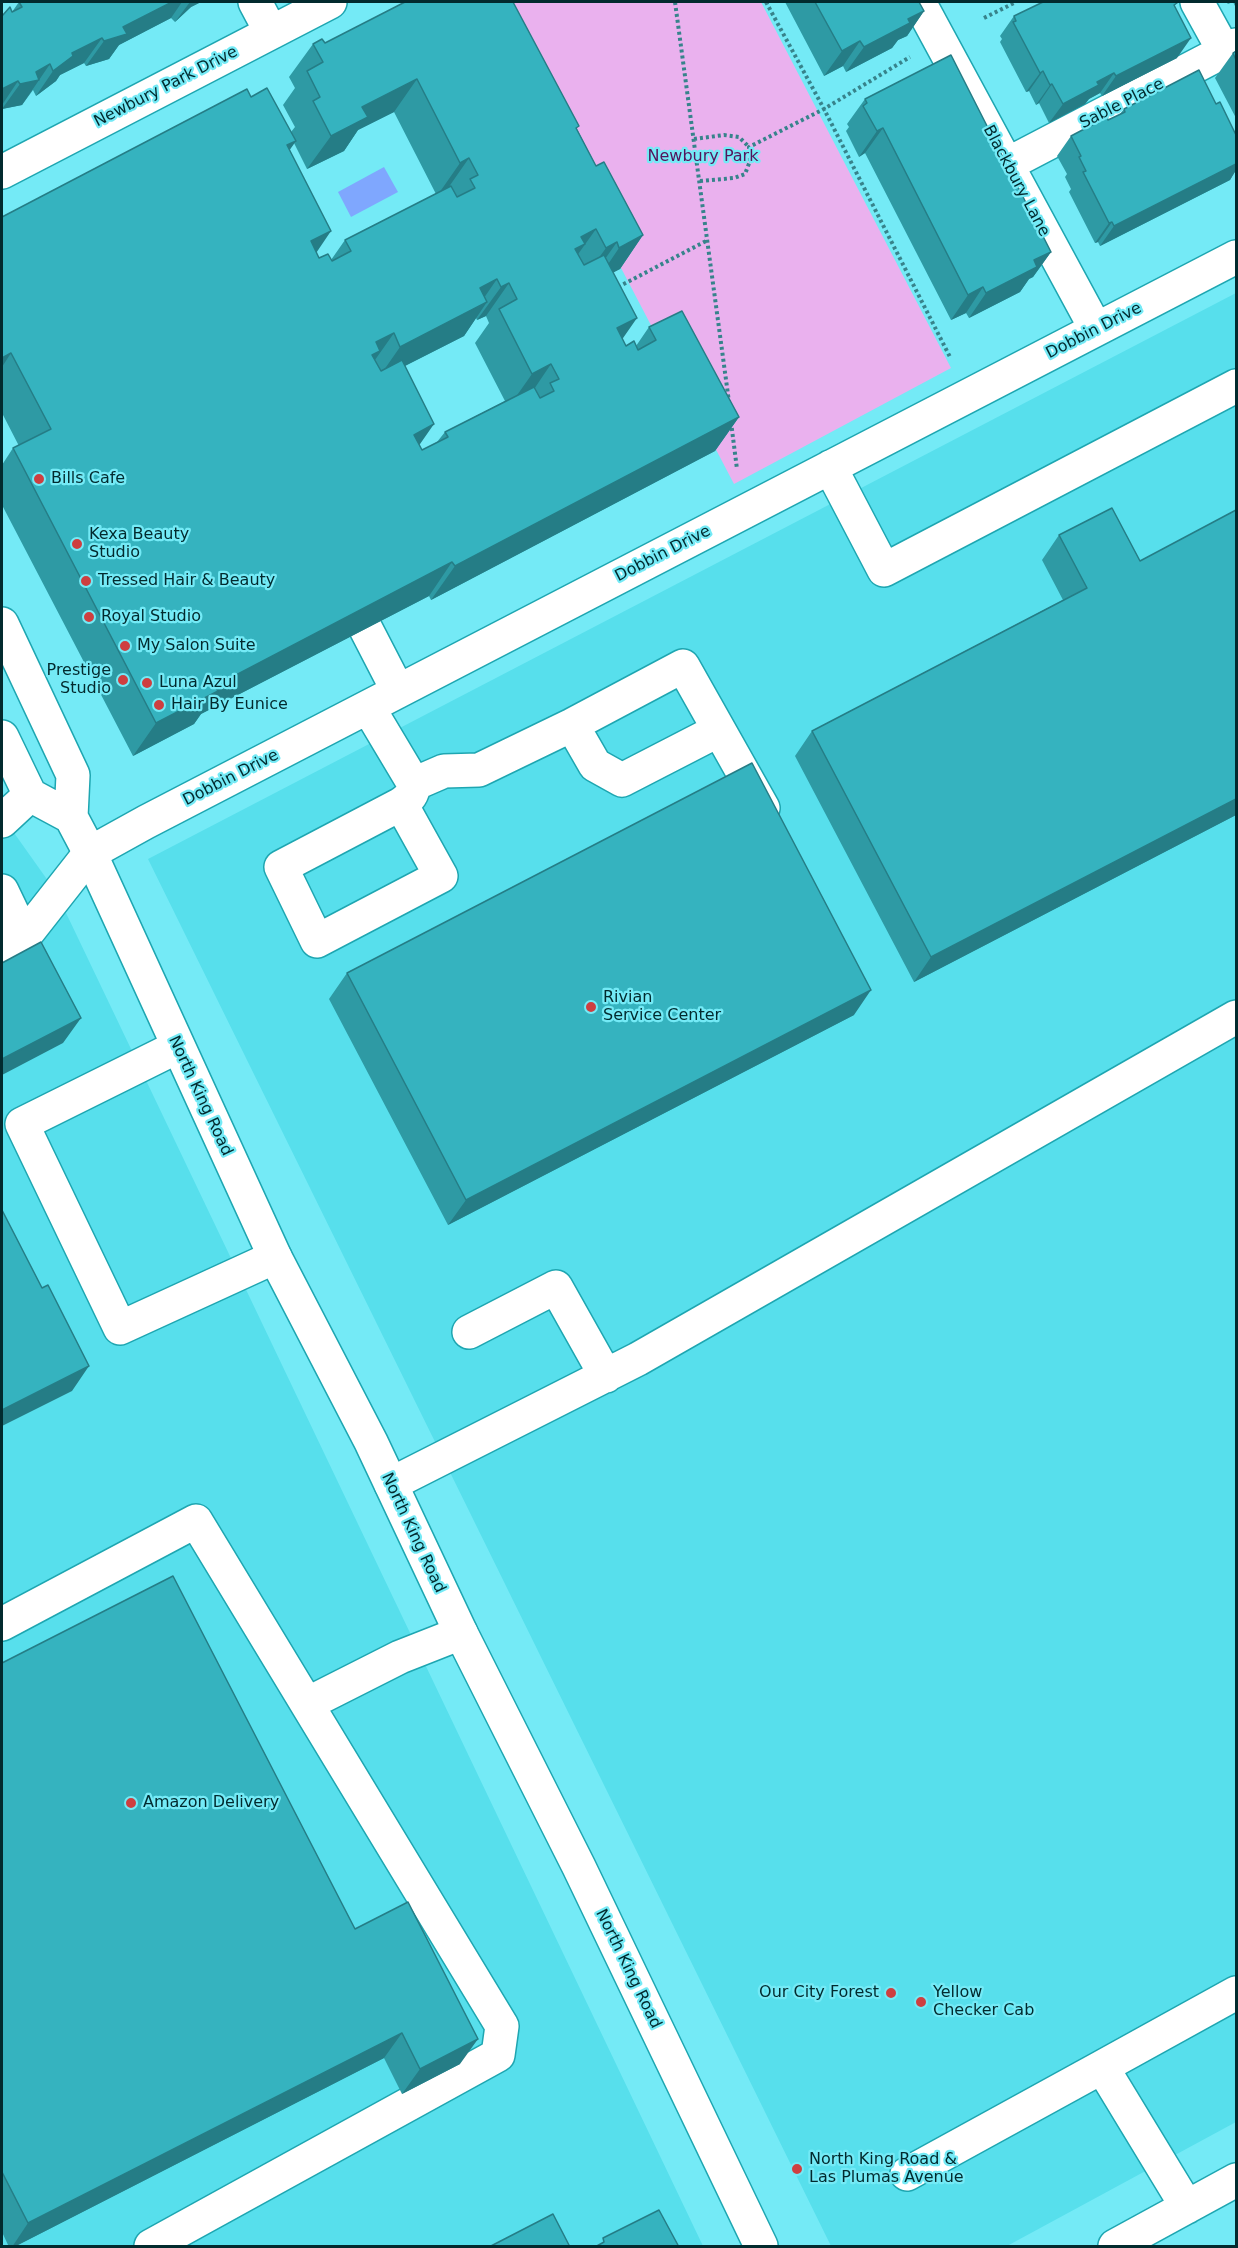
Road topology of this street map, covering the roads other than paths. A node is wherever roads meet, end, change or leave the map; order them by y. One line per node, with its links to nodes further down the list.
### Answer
1 (255, 2): 5 (street)
2 (330, 2): 5 (street, Newbury Park Drive)
3 (919, 2): 7 (street, Blackbury Lane)
4 (1197, 2): 6 (street)
5 (271, 32): 8 (street, Newbury Park Drive)
6 (1230, 48): 7 (street, Sable Place)
7 (1008, 164): 10 (street, Blackbury Lane)
8 (2, 172)
9 (1236, 257): 10 (street, Dobbin Drive)
10 (1096, 330): 12 (street, Dobbin Drive)
11 (1236, 386): 12 (street)
12 (830, 467): 15 (street, Dobbin Drive)
13 (2, 624): 22 (street)
14 (366, 629): 15 (street)
15 (398, 691): 16 (street, Dobbin Drive)
16 (368, 707): 20 (street); 25 (street, Dobbin Drive)
17 (572, 725): 18 (street); 18 (street); 20 (street)
18 (719, 730): 24 (street)
19 (2, 737): 21 (street)
20 (408, 794): 20 (street)
21 (30, 795): 22 (street); 23 (street)
22 (71, 817): 25 (street, North King Road)
23 (2, 821)
24 (776, 830)
25 (90, 853): 27 (street); 29 (street, North King Road)
26 (2, 891): 27 (street)
27 (13, 943)
28 (1236, 1017): 32 (street)
29 (177, 1047): 30 (street, North King Road); 30 (street)
30 (275, 1257): 33 (street, North King Road)
31 (469, 1332): 32 (street)
32 (606, 1376): 33 (street)
33 (391, 1484): 35 (street, North King Road)
34 (2, 1624): 36 (street)
35 (461, 1633): 36 (street); 43 (street, North King Road)
36 (307, 1704): 42 (street)
37 (1236, 1993): 38 (street)
38 (1102, 2067): 39 (street); 41 (street)
39 (907, 2174)
40 (1236, 2180): 41 (street)
41 (1187, 2207): 44 (street)
42 (151, 2247)
43 (762, 2247)
44 (1114, 2247)

